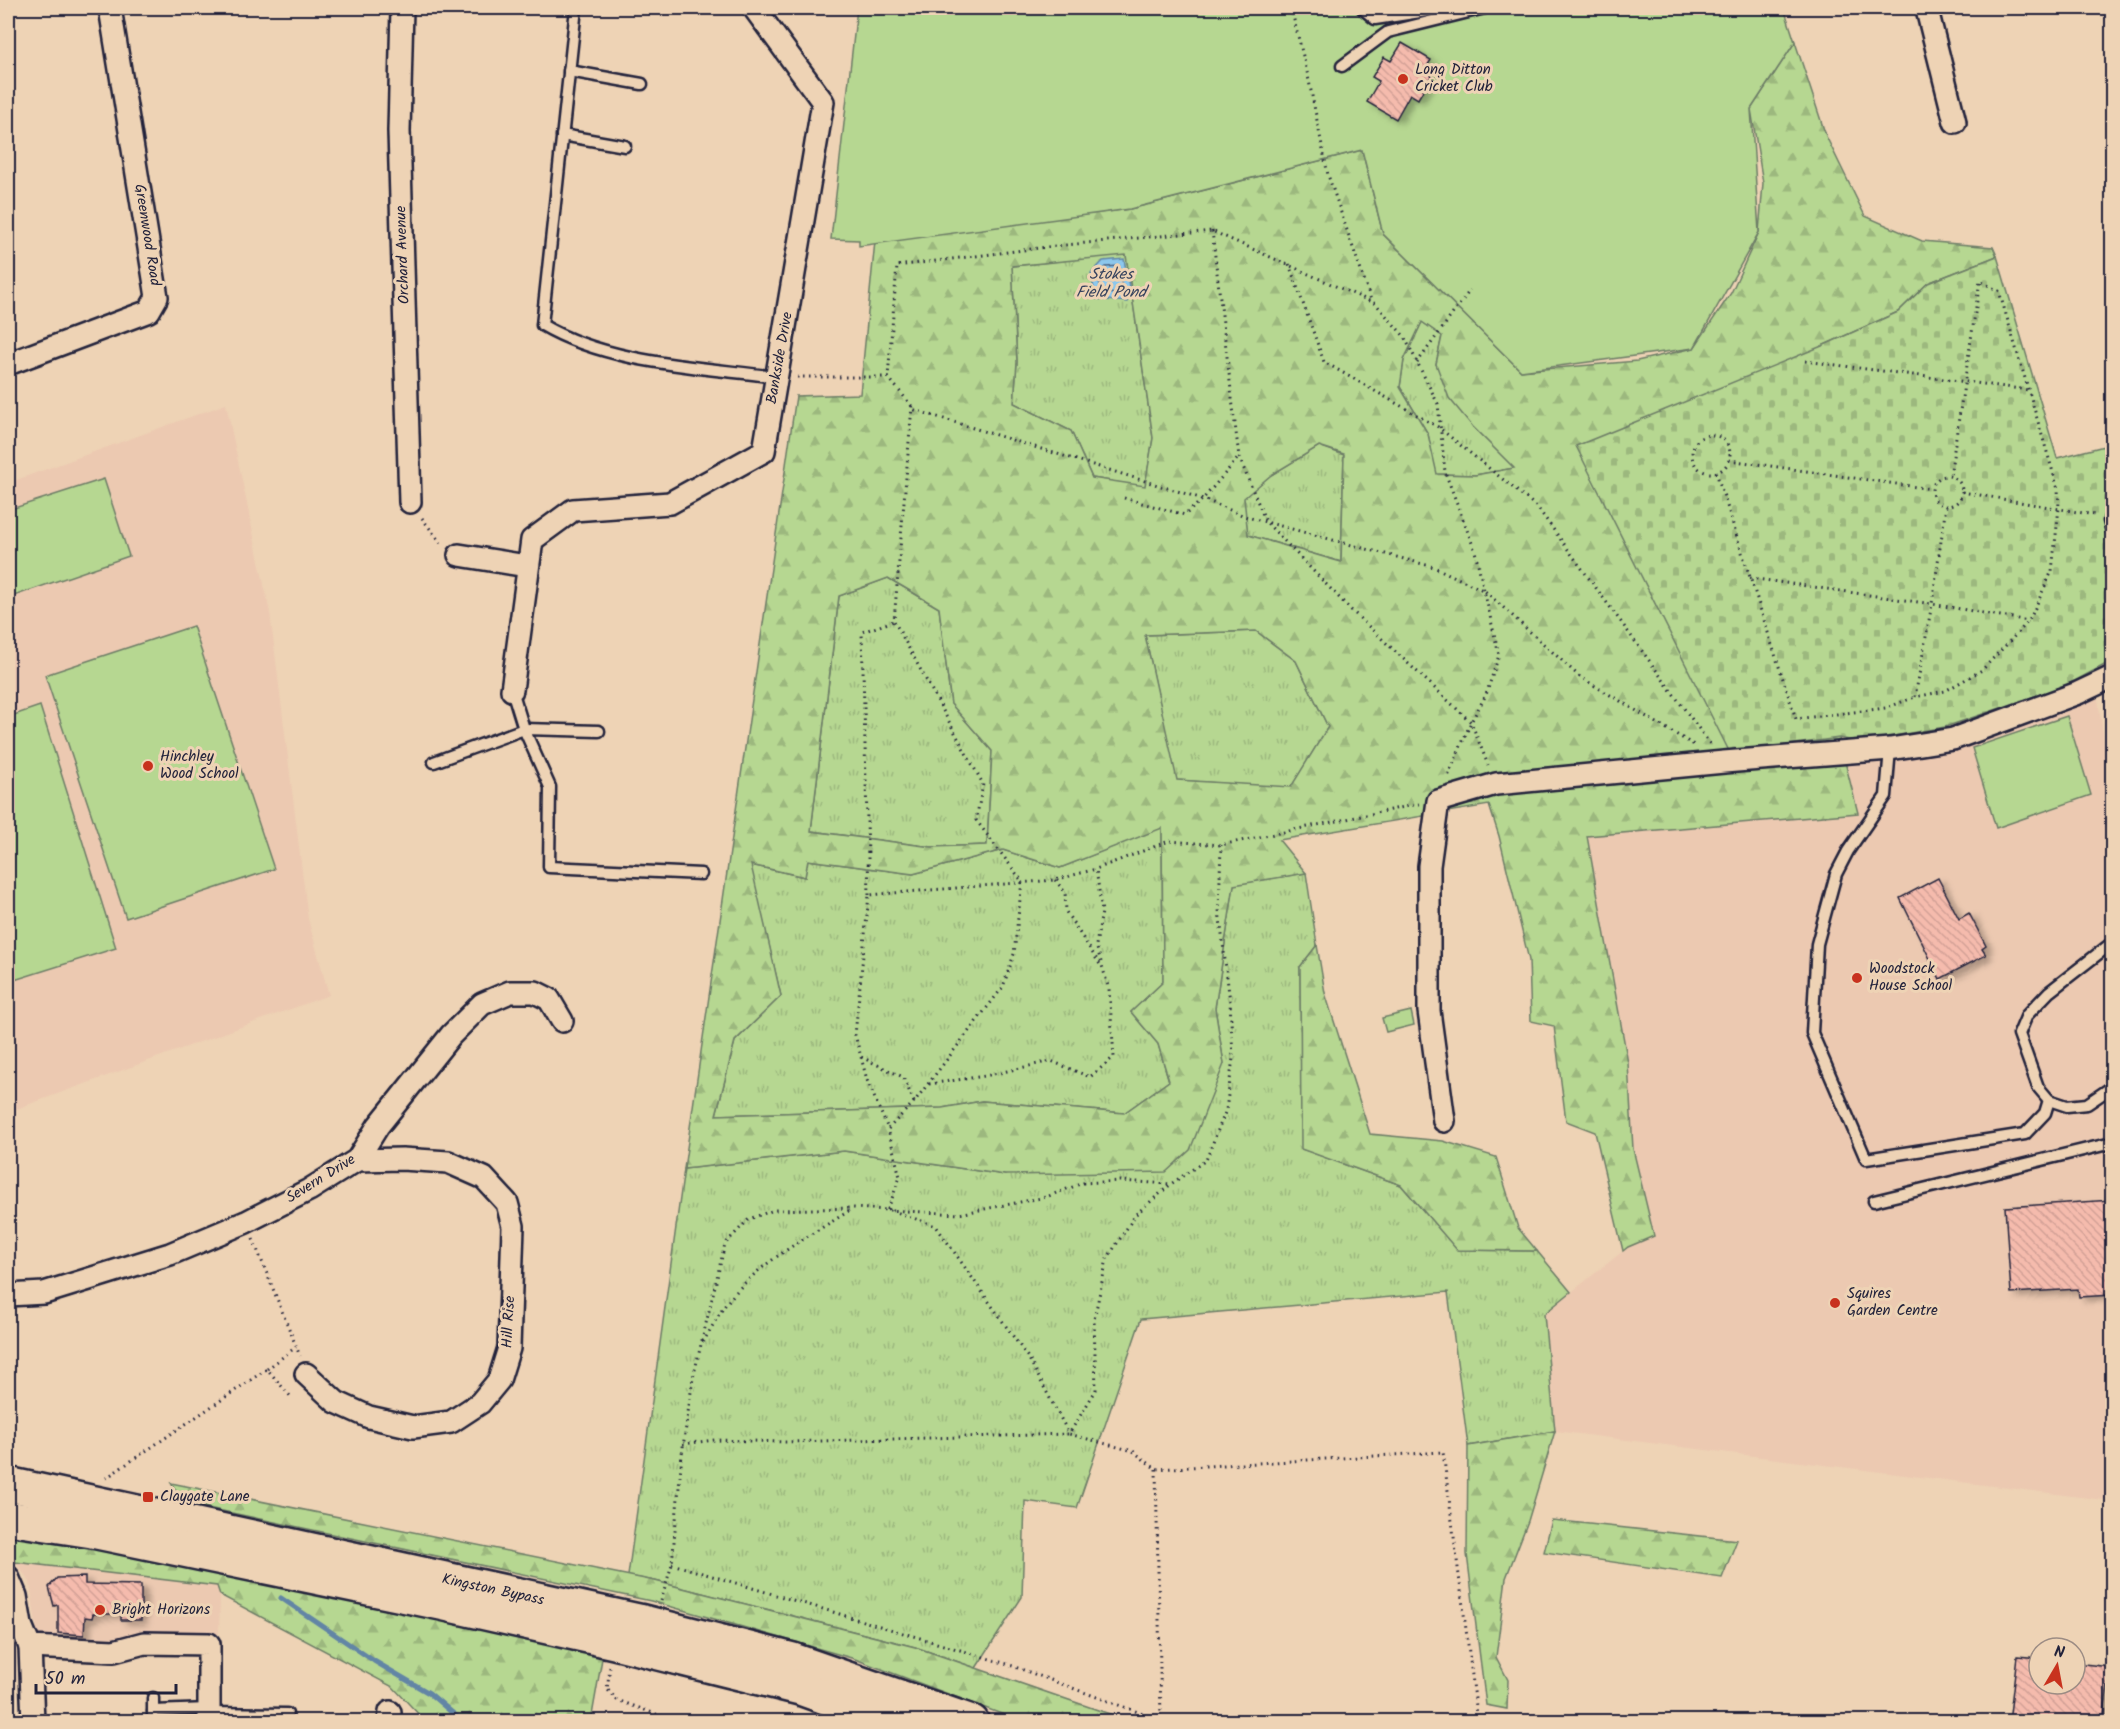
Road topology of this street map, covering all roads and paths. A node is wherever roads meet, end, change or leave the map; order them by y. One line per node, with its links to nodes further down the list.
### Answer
1 (110, 8): 22 (street, Greenwood Road)
2 (402, 8): 37 (street, Orchard Avenue)
3 (576, 8): 11 (lane)
4 (754, 8): 23 (street, Bankside Drive)
5 (1291, 8): 19 (path)
6 (1362, 8): 7 (lane)
7 (1446, 8)
8 (1485, 8): 10 (lane)
9 (1929, 8): 13 (street)
10 (1342, 66)
11 (569, 71): 12 (lane); 14 (lane)
12 (642, 84)
13 (1955, 122)
14 (562, 135): 15 (lane); 23 (lane)
15 (626, 146)
16 (1212, 231): 17 (path); 24 (path); 29 (path)
17 (1289, 264): 19 (path); 28 (path)
18 (1470, 290): 21 (path)
19 (1372, 301): 21 (path)
20 (1804, 361): 25 (path)
21 (1417, 363): 28 (path)
22 (8, 364)
23 (776, 377): 24 (path); 44 (street, Bankside Drive)
24 (888, 377): 27 (path)
25 (1964, 382): 26 (path); 26 (path); 32 (path)
26 (2029, 390): 39 (path)
27 (912, 406): 36 (path); 48 (path)
28 (1441, 430): 46 (path); 58 (path)
29 (1239, 457): 36 (path); 41 (path)
30 (1729, 459): 31 (path); 31 (path); 33 (path)
31 (1716, 472): 45 (path)
32 (1950, 476): 33 (path); 34 (path)
33 (1932, 489): 38 (path)
34 (1962, 492): 38 (path); 39 (path)
35 (1124, 498): 36 (path)
36 (1203, 499): 41 (path)
37 (410, 502): 43 (path)
38 (1946, 506): 47 (path)
39 (2059, 508): 40 (path); 49 (path)
40 (2111, 514): 42 (lane)
41 (1266, 522): 46 (path); 53 (path)
42 (2112, 531)
43 (459, 555): 44 (street)
44 (527, 566): 51 (street, Bankside Drive)
45 (1750, 578): 47 (path); 52 (path)
46 (1485, 591): 53 (path); 58 (path)
47 (1932, 604): 49 (path); 52 (path)
48 (894, 621): 65 (path); 66 (path)
49 (2029, 621): 52 (path)
50 (2112, 677): 56 (street)
51 (512, 690): 54 (lane)
52 (1915, 697)
53 (1471, 722): 59 (path); 60 (path)
54 (524, 729): 55 (lane); 57 (lane); 63 (lane)
55 (599, 731)
56 (1890, 749): 58 (street); 73 (lane)
57 (434, 762)
58 (1724, 762): 59 (street)
59 (1496, 784): 60 (street)
60 (1438, 801): 61 (path); 75 (street)
61 (1221, 845): 62 (path); 79 (path)
62 (1096, 869): 64 (path); 68 (path)
63 (701, 874)
64 (1055, 880): 65 (path); 68 (path)
65 (1022, 881): 66 (path); 71 (path)
66 (869, 895): 70 (path)
67 (2112, 943): 73 (lane)
68 (1103, 968): 71 (path)
69 (562, 1021): 78 (street, Severn Drive)
70 (861, 1057): 74 (path); 76 (path)
71 (928, 1084): 74 (path)
72 (2112, 1087): 73 (lane)
73 (2049, 1100)
74 (914, 1102): 76 (path)
75 (1444, 1121)
76 (888, 1128): 82 (path)
77 (2112, 1143): 80 (lane)
78 (357, 1160): 83 (street, Severn Drive); 88 (street, Hill Rise)
79 (1172, 1184): 82 (path); 90 (path)
80 (1874, 1201)
81 (853, 1208): 82 (path); 86 (path); 86 (path)
82 (888, 1209): 90 (path)
83 (246, 1222): 84 (street, Severn Drive); 85 (path)
84 (8, 1295)
85 (296, 1347): 87 (path); 88 (path)
86 (701, 1347): 91 (path)
87 (267, 1369): 89 (path); 93 (path)
88 (306, 1374)
89 (291, 1397)
90 (1069, 1434): 91 (path); 92 (path)
91 (683, 1444): 96 (path)
92 (1156, 1469): 105 (path); 110 (path)
93 (97, 1476)
94 (8, 1484): 98 (highway, Kingston Bypass)
95 (8, 1518): 99 (highway, Kingston Bypass)
96 (672, 1564): 98 (path); 105 (path)
97 (10, 1587): 100 (street)
98 (654, 1626): 109 (highway, Kingston Bypass)
99 (614, 1642): 107 (path); 108 (highway, Kingston Bypass)
100 (30, 1647): 103 (street); 106 (street)
101 (153, 1698): 104 (lane)
102 (287, 1714): 103 (lane)
103 (209, 1715): 104 (lane)
104 (153, 1716)
105 (1163, 1721)
106 (33, 1722)
107 (678, 1722)
108 (895, 1722)
109 (972, 1722)
110 (1478, 1722)

